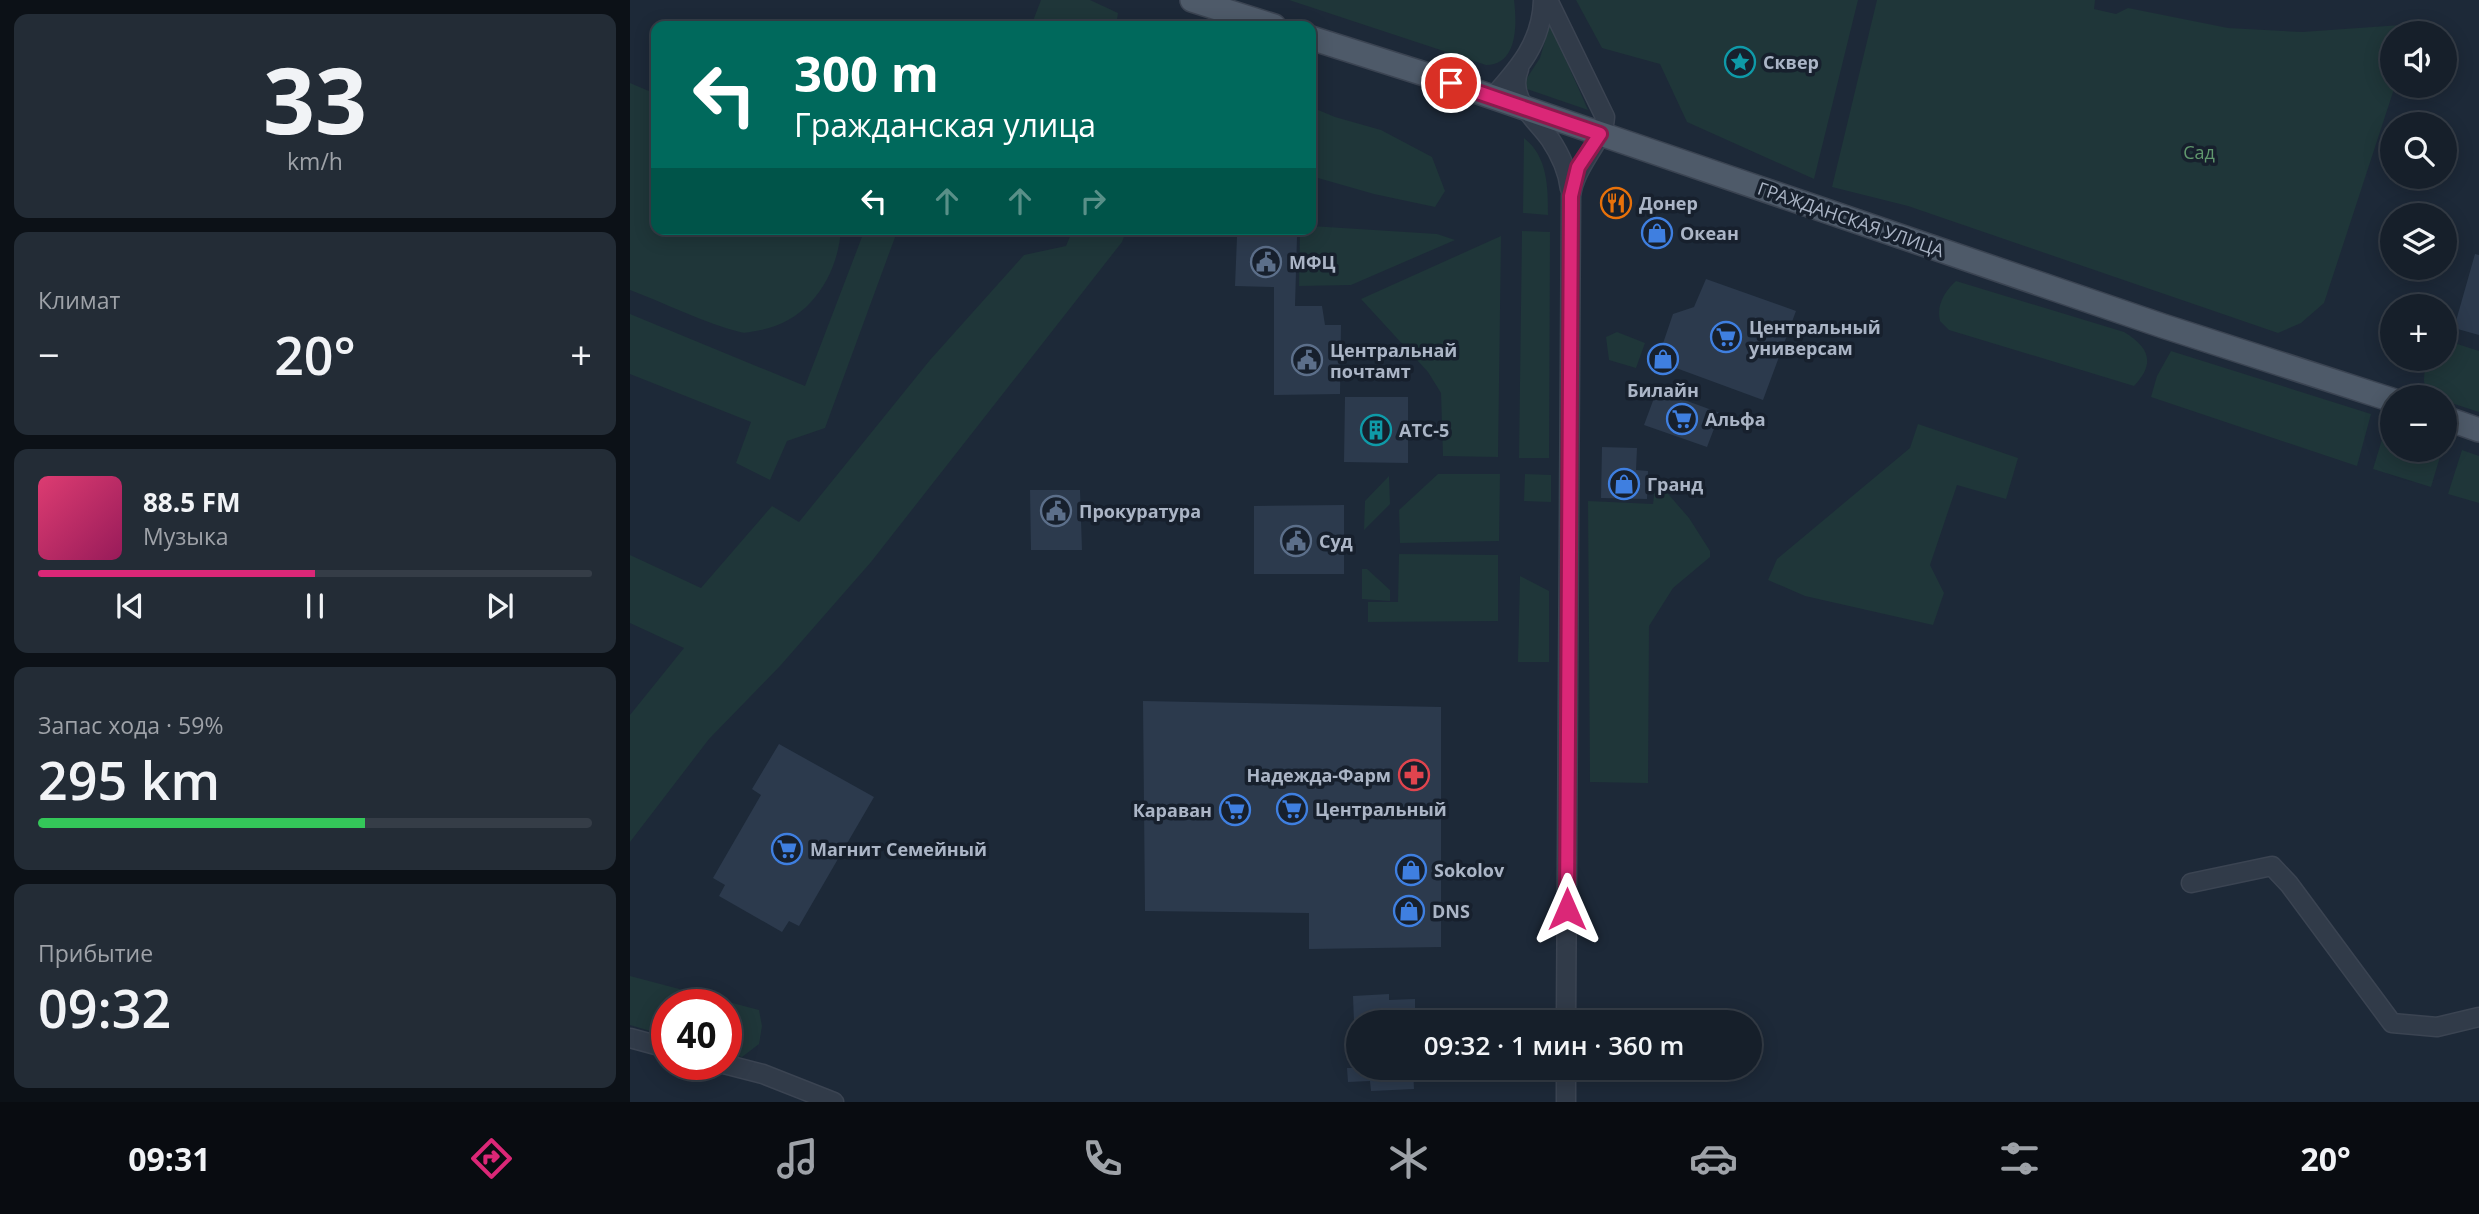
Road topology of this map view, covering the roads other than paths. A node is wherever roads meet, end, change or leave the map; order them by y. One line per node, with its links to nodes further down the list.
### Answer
1 (1192, 0): 3 (main road)
2 (1545, 0): 5 (street); 7 (street)
3 (1258, 21)
4 (1316, 40): 6 (main road, ГРАЖДАНСКАЯ УЛИЦА)
5 (1519, 69): 6 (street); 8 (street)
6 (1493, 97): 8 (main road, ГРАЖДАНСКАЯ УЛИЦА)
7 (1602, 107): 10 (street); 12 (street)
8 (1525, 108): 9 (main road, ГРАЖДАНСКАЯ УЛИЦА); 11 (street)
9 (1568, 123): 10 (main road, ГРАЖДАНСКАЯ УЛИЦА); 11 (street)
10 (1600, 134): 12 (main road, ГРАЖДАНСКАЯ УЛИЦА); 13 (street)
11 (1551, 141): 13 (street)
12 (1626, 142): 14 (main road, ГРАЖДАНСКАЯ УЛИЦА)
13 (1571, 196): 18 (street)
14 (2380, 396)
15 (2457, 422): 16 (main road)
16 (2479, 430)
17 (2191, 883): 19 (street)
18 (1566, 1010)
19 (2479, 1017)
20 (630, 1038): 21 (street)
21 (651, 1044)
22 (742, 1069): 24 (street)
23 (1566, 1080): 25 (street)
24 (834, 1102)
25 (1566, 1102)

